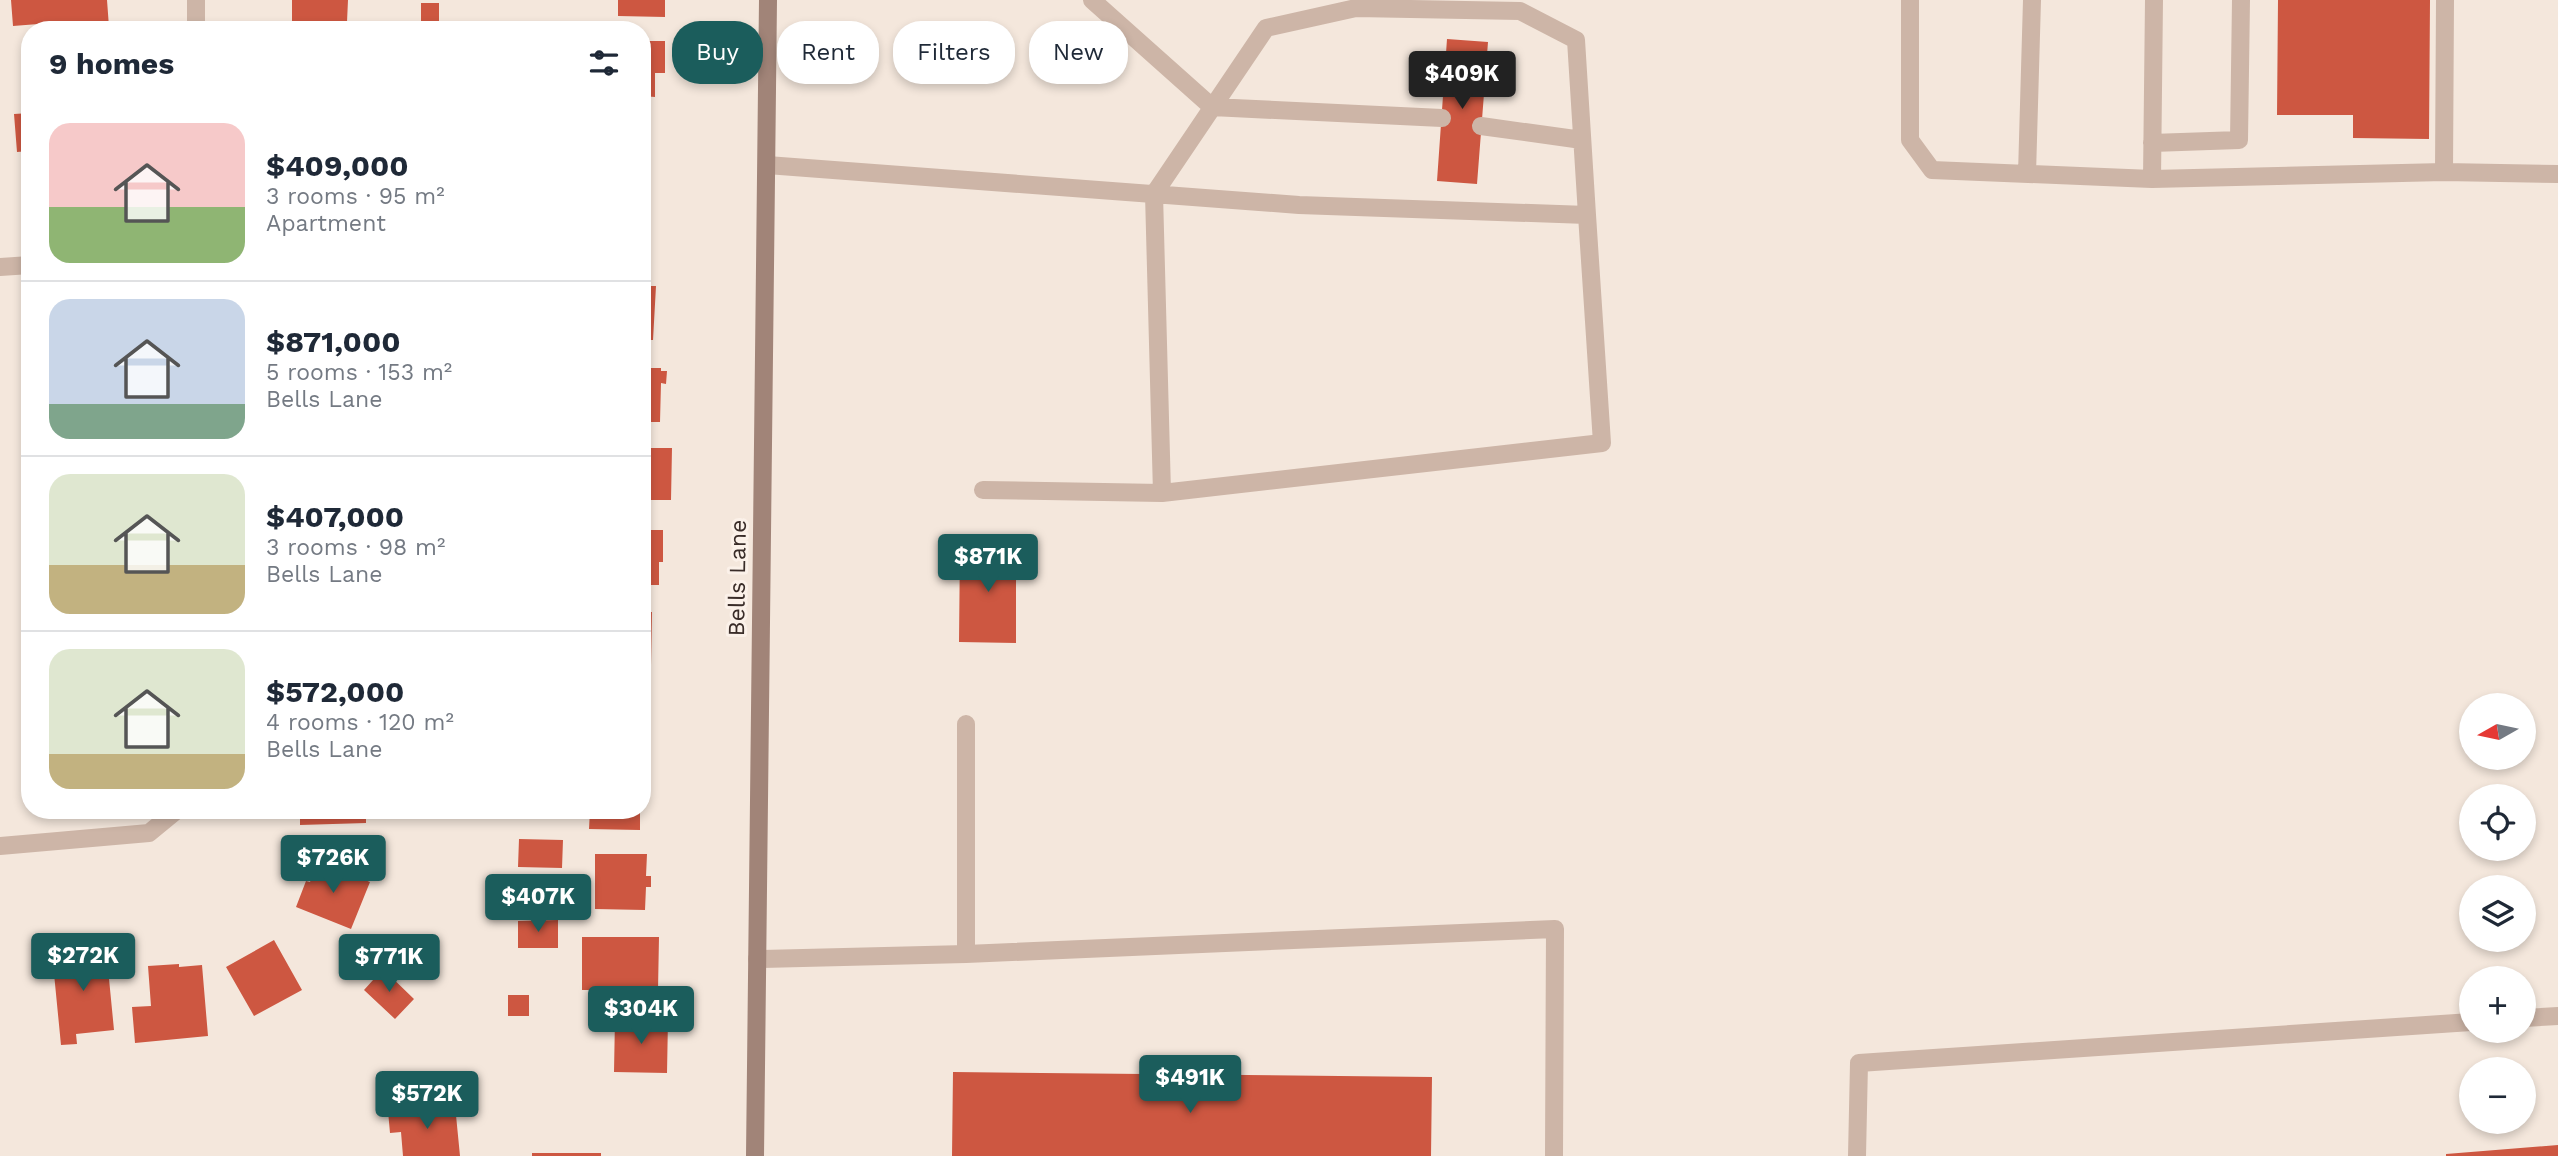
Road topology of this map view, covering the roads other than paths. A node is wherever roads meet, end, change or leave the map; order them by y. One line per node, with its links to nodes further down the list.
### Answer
1 (196, 0): 9 (street)
2 (768, 0): 15 (main road, Bells Lane)
3 (1092, 0): 10 (street)
4 (1910, 0): 17 (street)
5 (2032, 0): 17 (street)
6 (2154, 0): 14 (street)
7 (2241, 0): 14 (street)
8 (2445, 0): 16 (street)
9 (196, 21)
10 (1212, 107): 11 (street); 13 (street); 20 (street)
11 (1441, 118)
12 (1481, 126): 13 (street)
13 (1582, 140): 21 (street)
14 (2152, 143): 19 (street)
15 (767, 165): 20 (street); 30 (main road, Bells Lane)
16 (2444, 172): 18 (street); 19 (street)
17 (2027, 174): 19 (street)
18 (2558, 174)
19 (2152, 179)
20 (1154, 194): 21 (street); 25 (street)
21 (1587, 215): 25 (street)
22 (21, 266): 23 (street)
23 (0, 267)
24 (983, 490): 25 (street)
25 (1161, 493)
26 (966, 724): 29 (street)
27 (167, 819): 28 (street)
28 (0, 846)
29 (966, 954): 30 (street); 35 (street)
30 (757, 959): 34 (main road, Bells Lane)
31 (2558, 1016): 32 (street)
32 (2536, 1017)
33 (2459, 1023): 36 (street)
34 (755, 1156)
35 (1555, 1156)
36 (1857, 1156)

